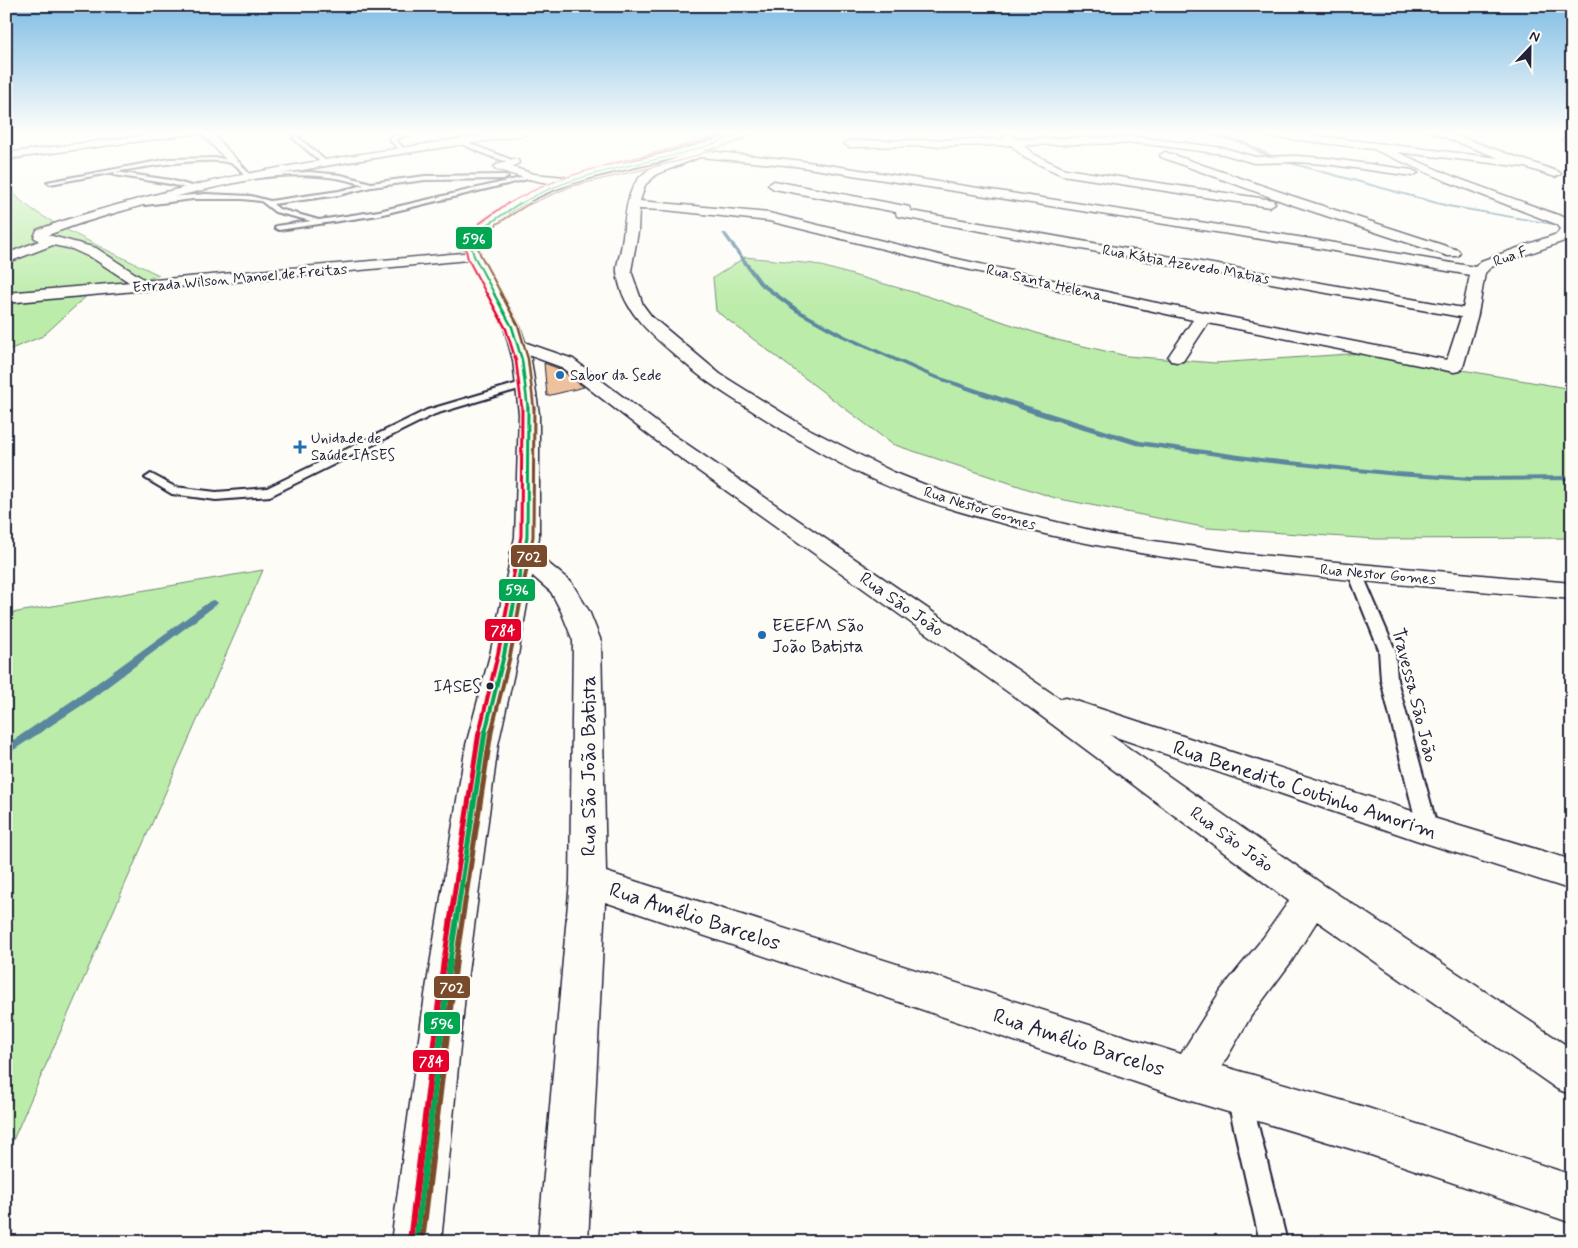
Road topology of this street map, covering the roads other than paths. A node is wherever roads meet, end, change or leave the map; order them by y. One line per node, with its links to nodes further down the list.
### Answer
1 (185, 190): 14 (street)
2 (350, 190): 13 (lane)
3 (471, 190): 19 (lane)
4 (545, 190): 23 (street)
5 (637, 190): 15 (street, Rua Nestor Gomes)
6 (787, 190): 18 (street, Rua Kátia Azevedo Matias)
7 (923, 190): 18 (street)
8 (969, 190): 25 (street)
9 (1178, 190): 17 (street)
10 (1265, 190): 17 (street)
11 (1481, 190): 25 (street, Rua F)
12 (739, 200): 16 (street)
13 (269, 203): 14 (lane); 19 (lane)
14 (135, 204): 21 (street)
15 (633, 205): 16 (street, Rua Santa Helena); 36 (street, Rua Nestor Gomes)
16 (713, 210): 22 (street, Rua Santa Helena)
17 (1327, 212): 25 (street)
18 (903, 213): 22 (street); 28 (street, Rua Kátia Azevedo Matias)
19 (324, 222): 20 (lane)
20 (279, 228)
21 (52, 241): 24 (street); 26 (street)
22 (892, 247): 29 (street, Rua Santa Helena)
23 (474, 256): 26 (street, Estrada Wilson Manoel de Freitas); 30 (street)
24 (6, 259)
25 (1482, 268): 28 (street, Rua F)
26 (146, 287): 27 (street, Estrada Wilson Manoel de Freitas)
27 (6, 298)
28 (1470, 314): 32 (street, Rua F)
29 (1203, 318): 31 (street); 32 (street, Rua Santa Helena)
30 (518, 345): 33 (street); 38 (street, Rua São João)
31 (1177, 357)
32 (1454, 367)
33 (525, 384): 34 (lane); 35 (street)
34 (151, 478)
35 (522, 554): 41 (street, Rua São João Batista); 47 (street)
36 (1355, 573): 37 (street, Rua Nestor Gomes); 39 (lane, Travessa São João)
37 (1572, 591)
38 (1040, 700): 39 (street, Rua Benedito Coutinho Amorim); 42 (street, Rua São João)
39 (1428, 830): 40 (street, Rua Benedito Coutinho Amorim)
40 (1572, 874)
41 (588, 881): 44 (street, Rua Amélio Barcelos); 48 (street, Rua São João Batista)
42 (1312, 897): 43 (street, Rua São João); 44 (street)
43 (1572, 1074)
44 (1191, 1079): 45 (street, Rua Amélio Barcelos)
45 (1238, 1093): 46 (street, Rua Amélio Barcelos); 49 (lane)
46 (1572, 1199)
47 (416, 1242)
48 (563, 1242)
49 (1274, 1242)

